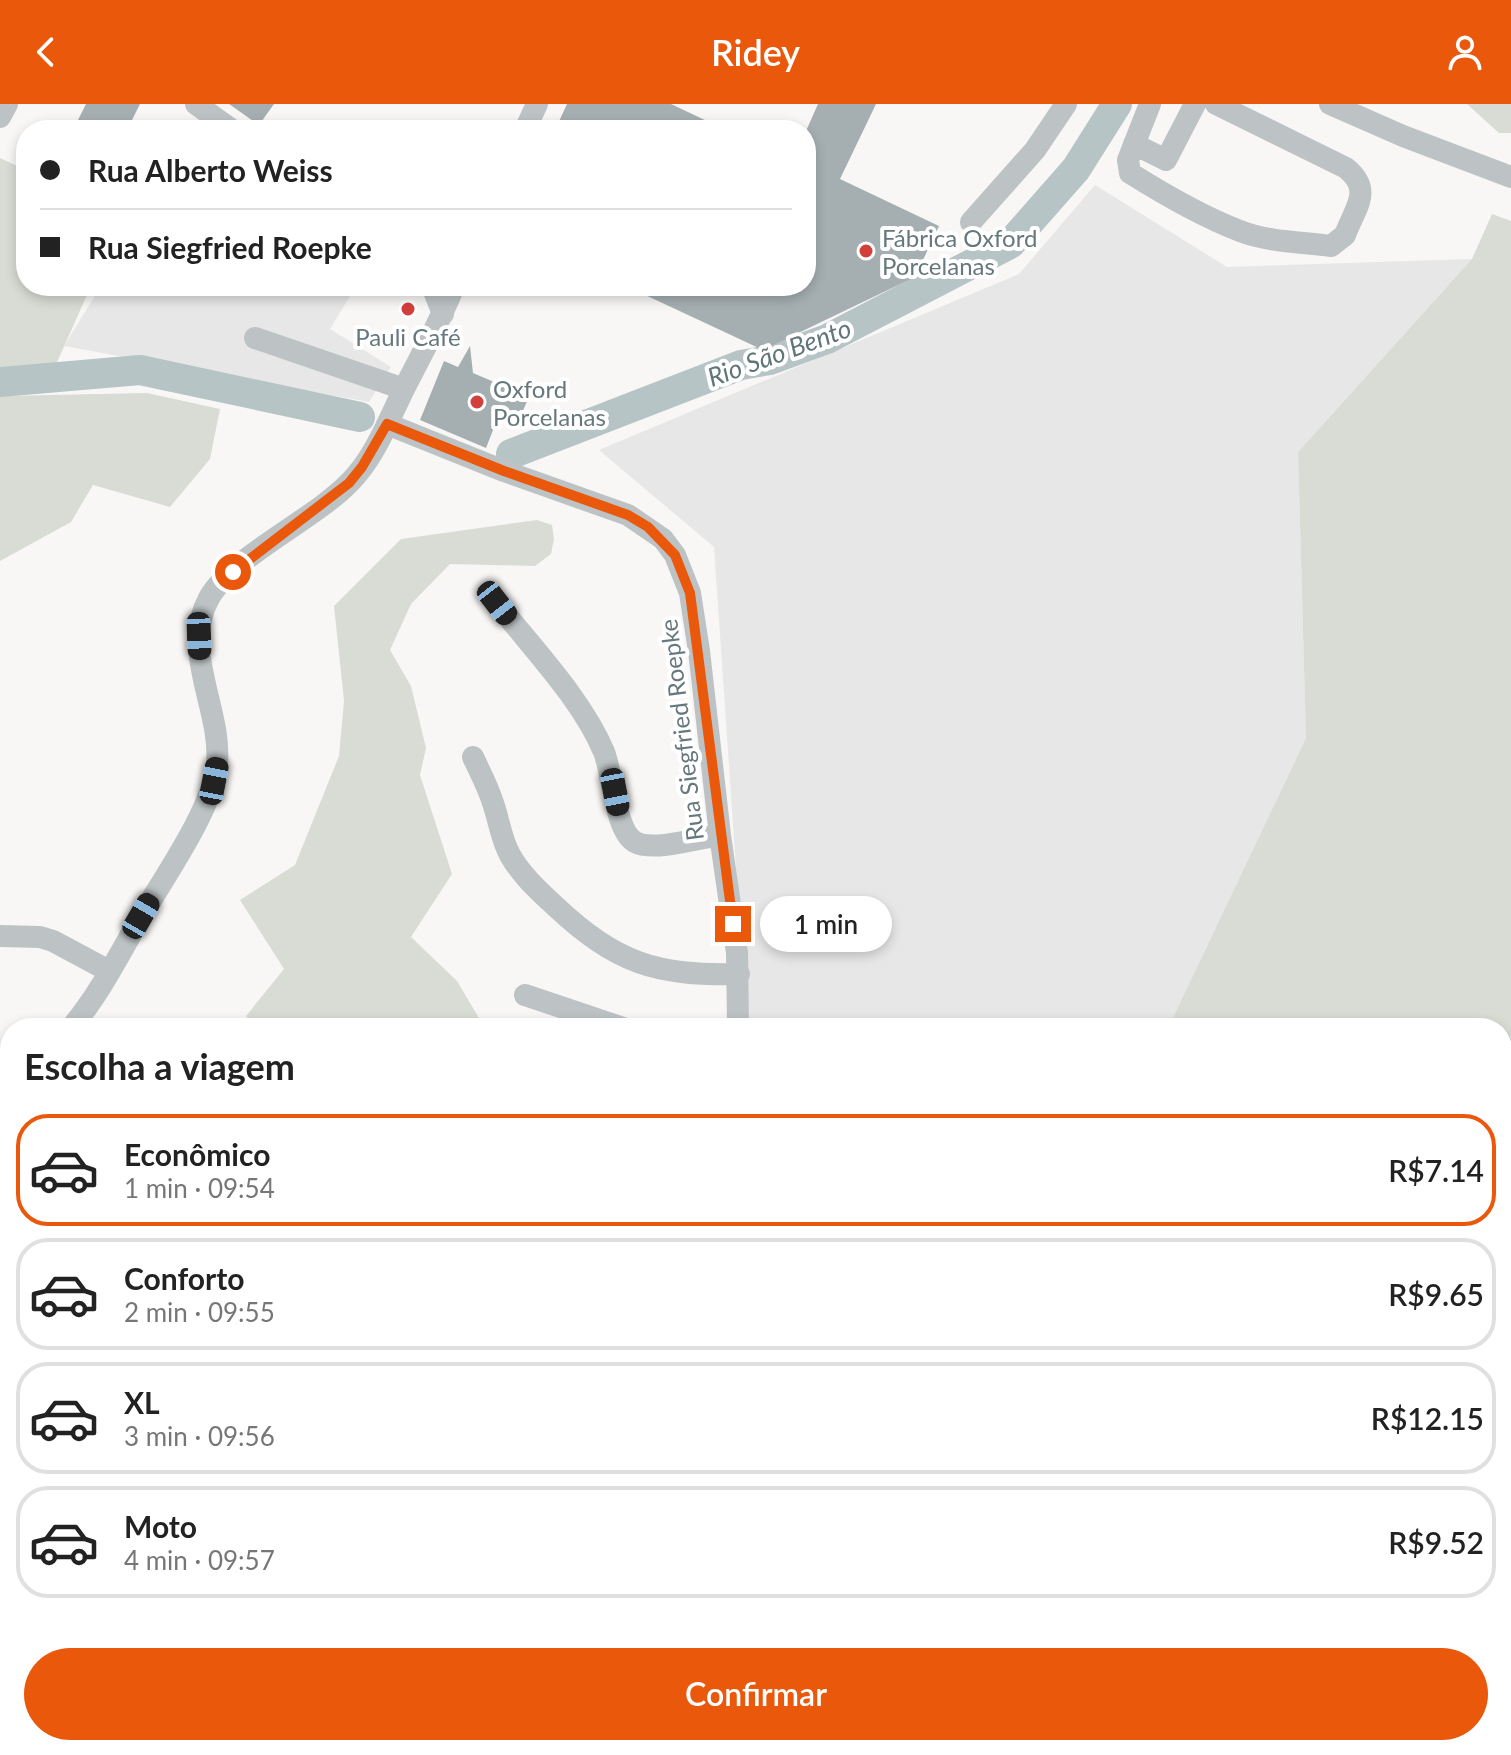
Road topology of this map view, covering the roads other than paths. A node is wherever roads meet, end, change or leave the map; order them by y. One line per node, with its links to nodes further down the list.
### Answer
1 (7, 104): 8 (street)
2 (196, 104): 9 (street)
3 (1066, 104): 12 (street)
4 (1150, 104): 10 (street)
5 (1195, 104): 10 (street)
6 (1216, 104): 10 (street)
7 (1330, 104): 11 (street)
8 (0, 117)
9 (218, 120)
10 (1134, 144)
11 (1511, 177)
12 (971, 222)
13 (436, 296): 15 (street)
14 (450, 296): 15 (street)
15 (443, 314): 17 (street)
16 (255, 338): 17 (street)
17 (404, 389): 18 (street)
18 (387, 424): 21 (street, Rua Siegfried Roepke); 23 (street)
19 (497, 603): 21 (street)
20 (473, 757): 24 (street)
21 (720, 835): 24 (street, Rua Siegfried Roepke)
22 (0, 936): 23 (street)
23 (109, 971): 26 (street)
24 (739, 974): 28 (street, Rua Siegfried Roepke)
25 (525, 995): 27 (street)
26 (78, 1018)
27 (593, 1018)
28 (738, 1018)

